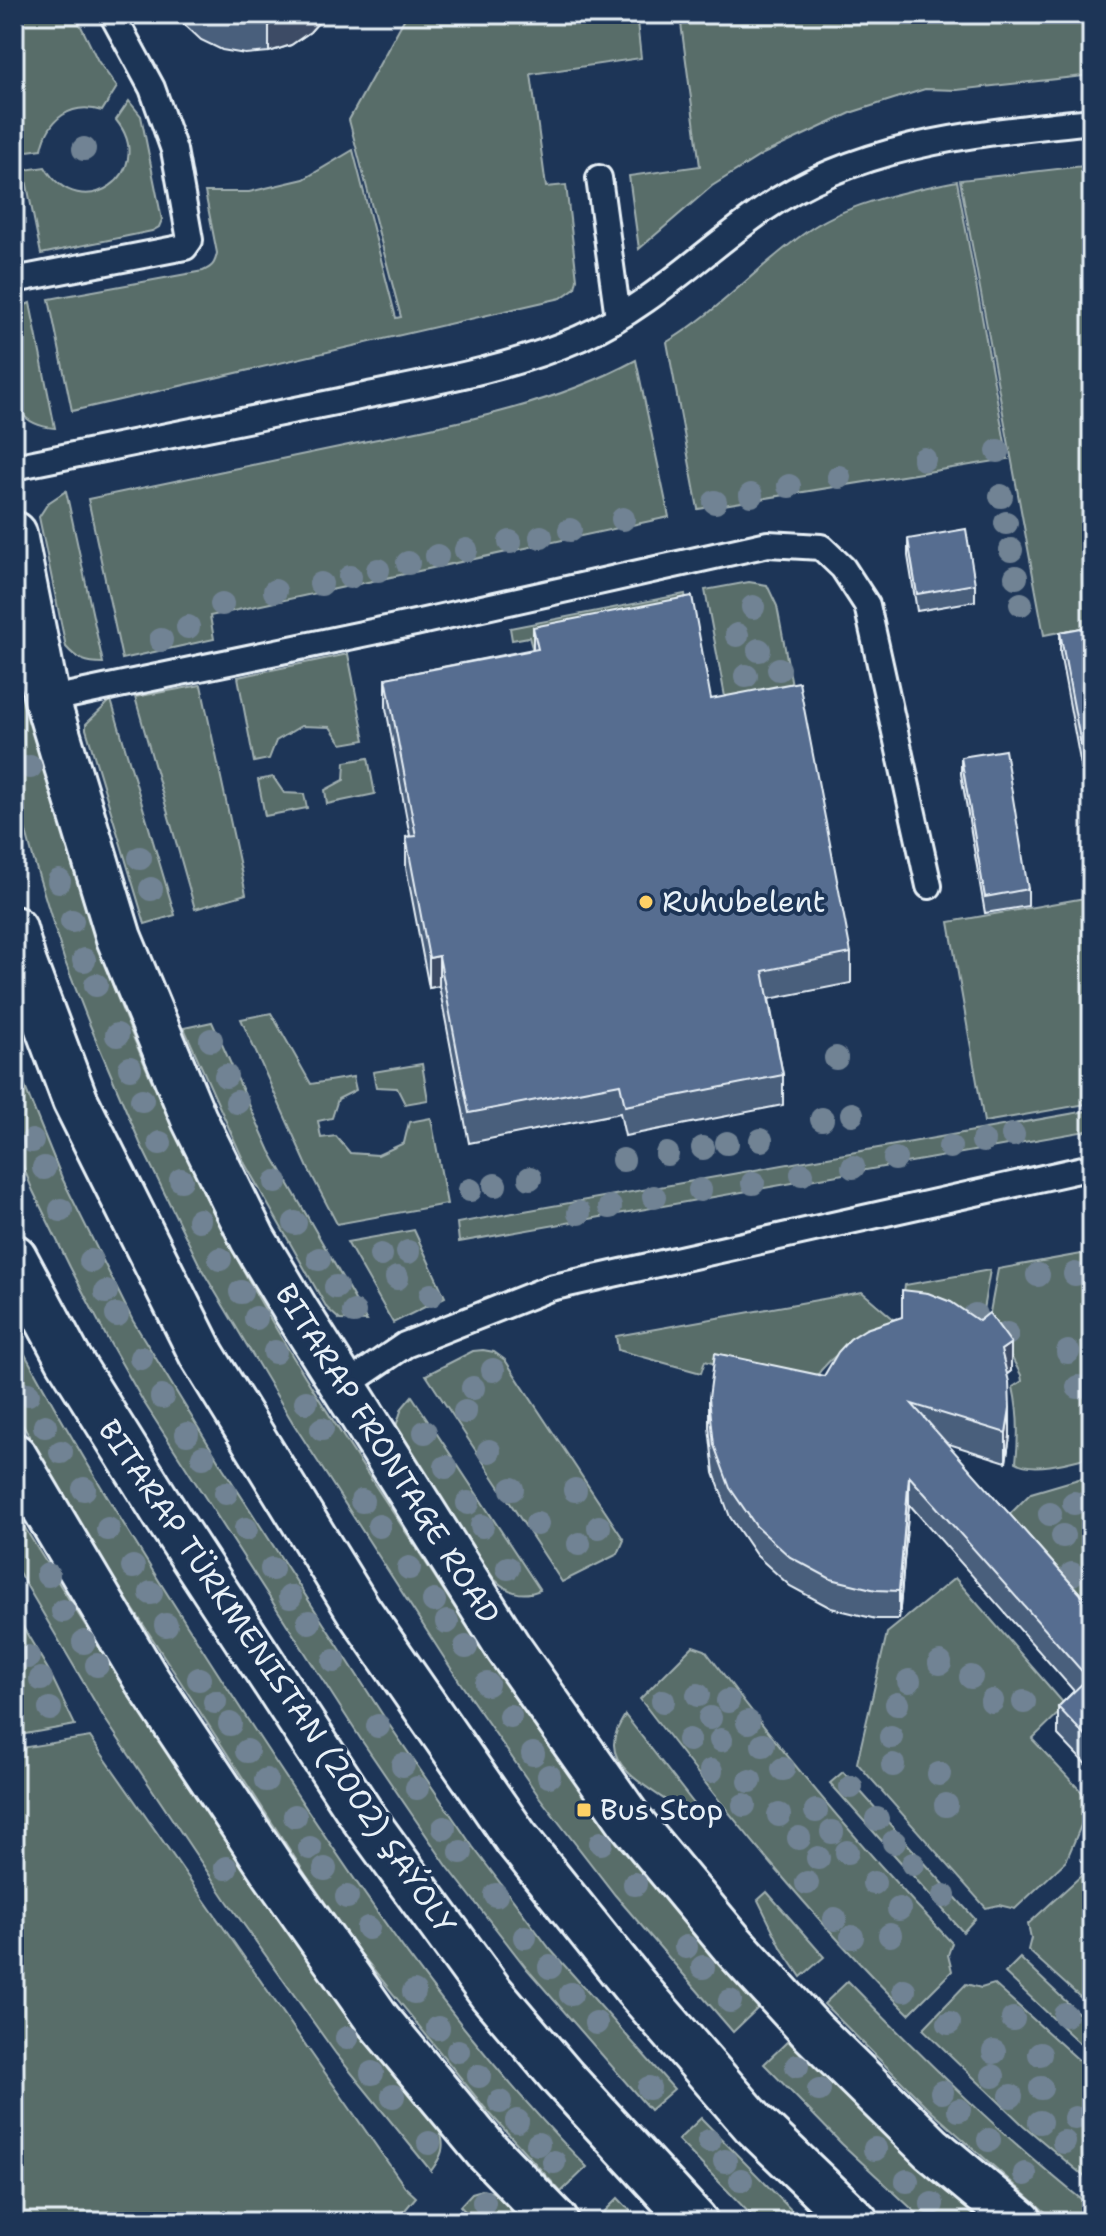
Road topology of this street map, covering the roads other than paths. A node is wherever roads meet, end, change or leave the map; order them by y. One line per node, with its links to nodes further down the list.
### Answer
1 (112, 14): 4 (lane)
2 (1092, 121): 5 (lane)
3 (599, 178): 5 (lane)
4 (14, 280)
5 (618, 317): 6 (lane)
6 (14, 467)
7 (14, 534): 8 (street, BITARAP FRONTAGE ROAD)
8 (47, 700): 9 (lane); 13 (street, BITARAP FRONTAGE ROAD)
9 (929, 886)
10 (14, 929): 17 (street)
11 (1092, 1167): 13 (lane)
12 (14, 1257): 16 (street, BITARAP TÜRKMENISTAN (2002) ŞAÝOLY)
13 (345, 1386): 18 (street, BITARAP FRONTAGE ROAD)
14 (14, 1456): 15 (street)
15 (556, 2222)
16 (695, 2222)
17 (856, 2222)
18 (1020, 2222)

